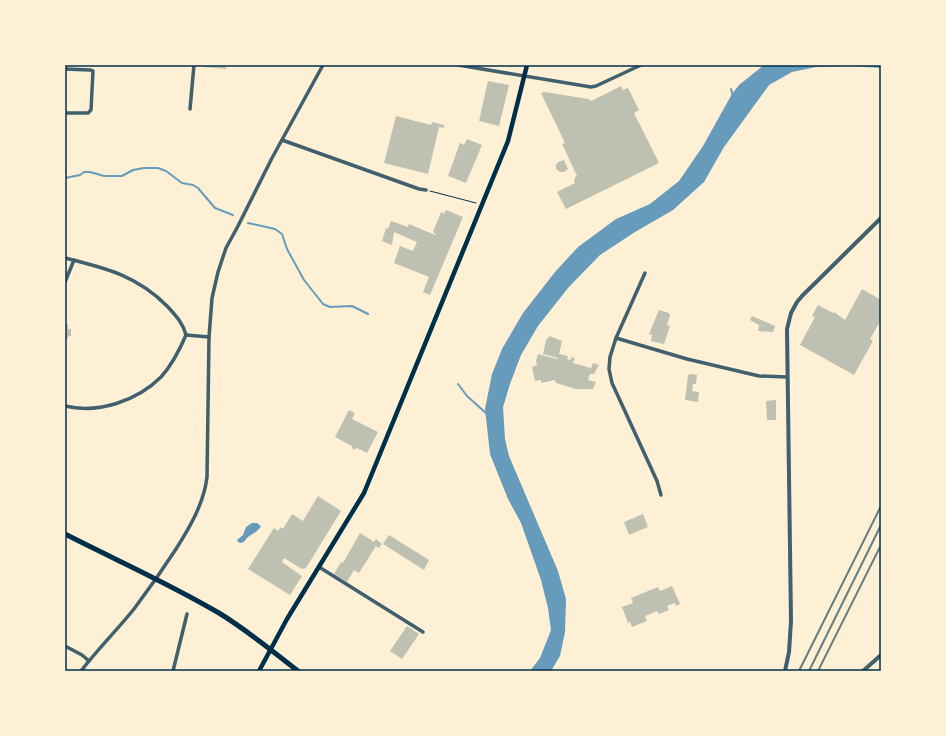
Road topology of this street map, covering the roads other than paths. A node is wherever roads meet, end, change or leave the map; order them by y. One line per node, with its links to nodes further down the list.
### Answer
1 (194, 65): 8 (street)
2 (323, 65): 10 (street)
3 (458, 65): 7 (street)
4 (527, 65): 7 (main road)
5 (641, 65): 7 (street)
6 (65, 69): 9 (street)
7 (524, 76): 24 (main road)
8 (190, 109)
9 (65, 113)
10 (282, 140): 11 (street); 18 (street)
11 (426, 190)
12 (881, 218): 20 (street)
13 (65, 258): 14 (street)
14 (74, 260): 16 (street); 17 (street)
15 (645, 273): 19 (street)
16 (65, 282)
17 (186, 335): 18 (street); 21 (street)
18 (209, 337): 30 (street)
19 (616, 338): 20 (street); 22 (street)
20 (787, 377): 35 (street)
21 (65, 406)
22 (661, 495)
23 (65, 534): 28 (main road)
24 (319, 567): 26 (street); 28 (main road)
25 (187, 614): 32 (street)
26 (422, 632)
27 (65, 646): 30 (street)
28 (270, 649): 33 (main road); 34 (main road)
29 (881, 656): 36 (street)
30 (89, 661): 31 (street)
31 (81, 671)
32 (173, 671)
33 (259, 671)
34 (298, 671)
35 (785, 671)
36 (863, 671)

